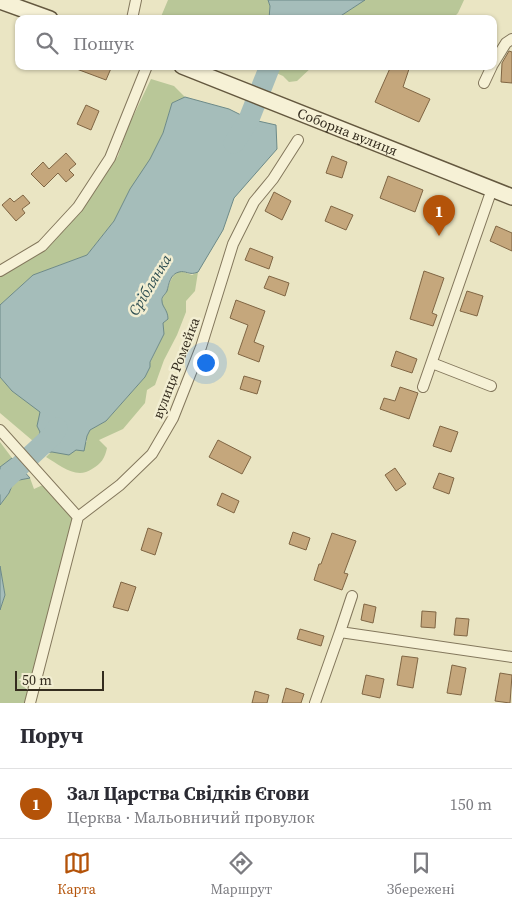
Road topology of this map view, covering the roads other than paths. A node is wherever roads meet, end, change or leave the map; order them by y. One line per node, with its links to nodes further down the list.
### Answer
1 (136, 0): 4 (street)
2 (0, 1): 3 (main road)
3 (39, 15)
4 (133, 15)
5 (512, 39): 6 (street)
6 (497, 57)
7 (145, 70): 14 (street)
8 (192, 70): 12 (main road, Соборна вулиця)
9 (490, 70): 10 (street)
10 (484, 84)
11 (298, 140): 19 (street, вулиця Ромейка)
12 (492, 189): 13 (main road, Соборна вулиця); 15 (street)
13 (512, 197)
14 (0, 272)
15 (432, 363): 16 (street); 17 (street)
16 (491, 386)
17 (423, 387)
18 (0, 430): 19 (street)
19 (78, 516): 23 (street)
20 (352, 596): 21 (street)
21 (340, 632): 22 (street); 24 (street)
22 (512, 658)
23 (30, 703)
24 (314, 703)

